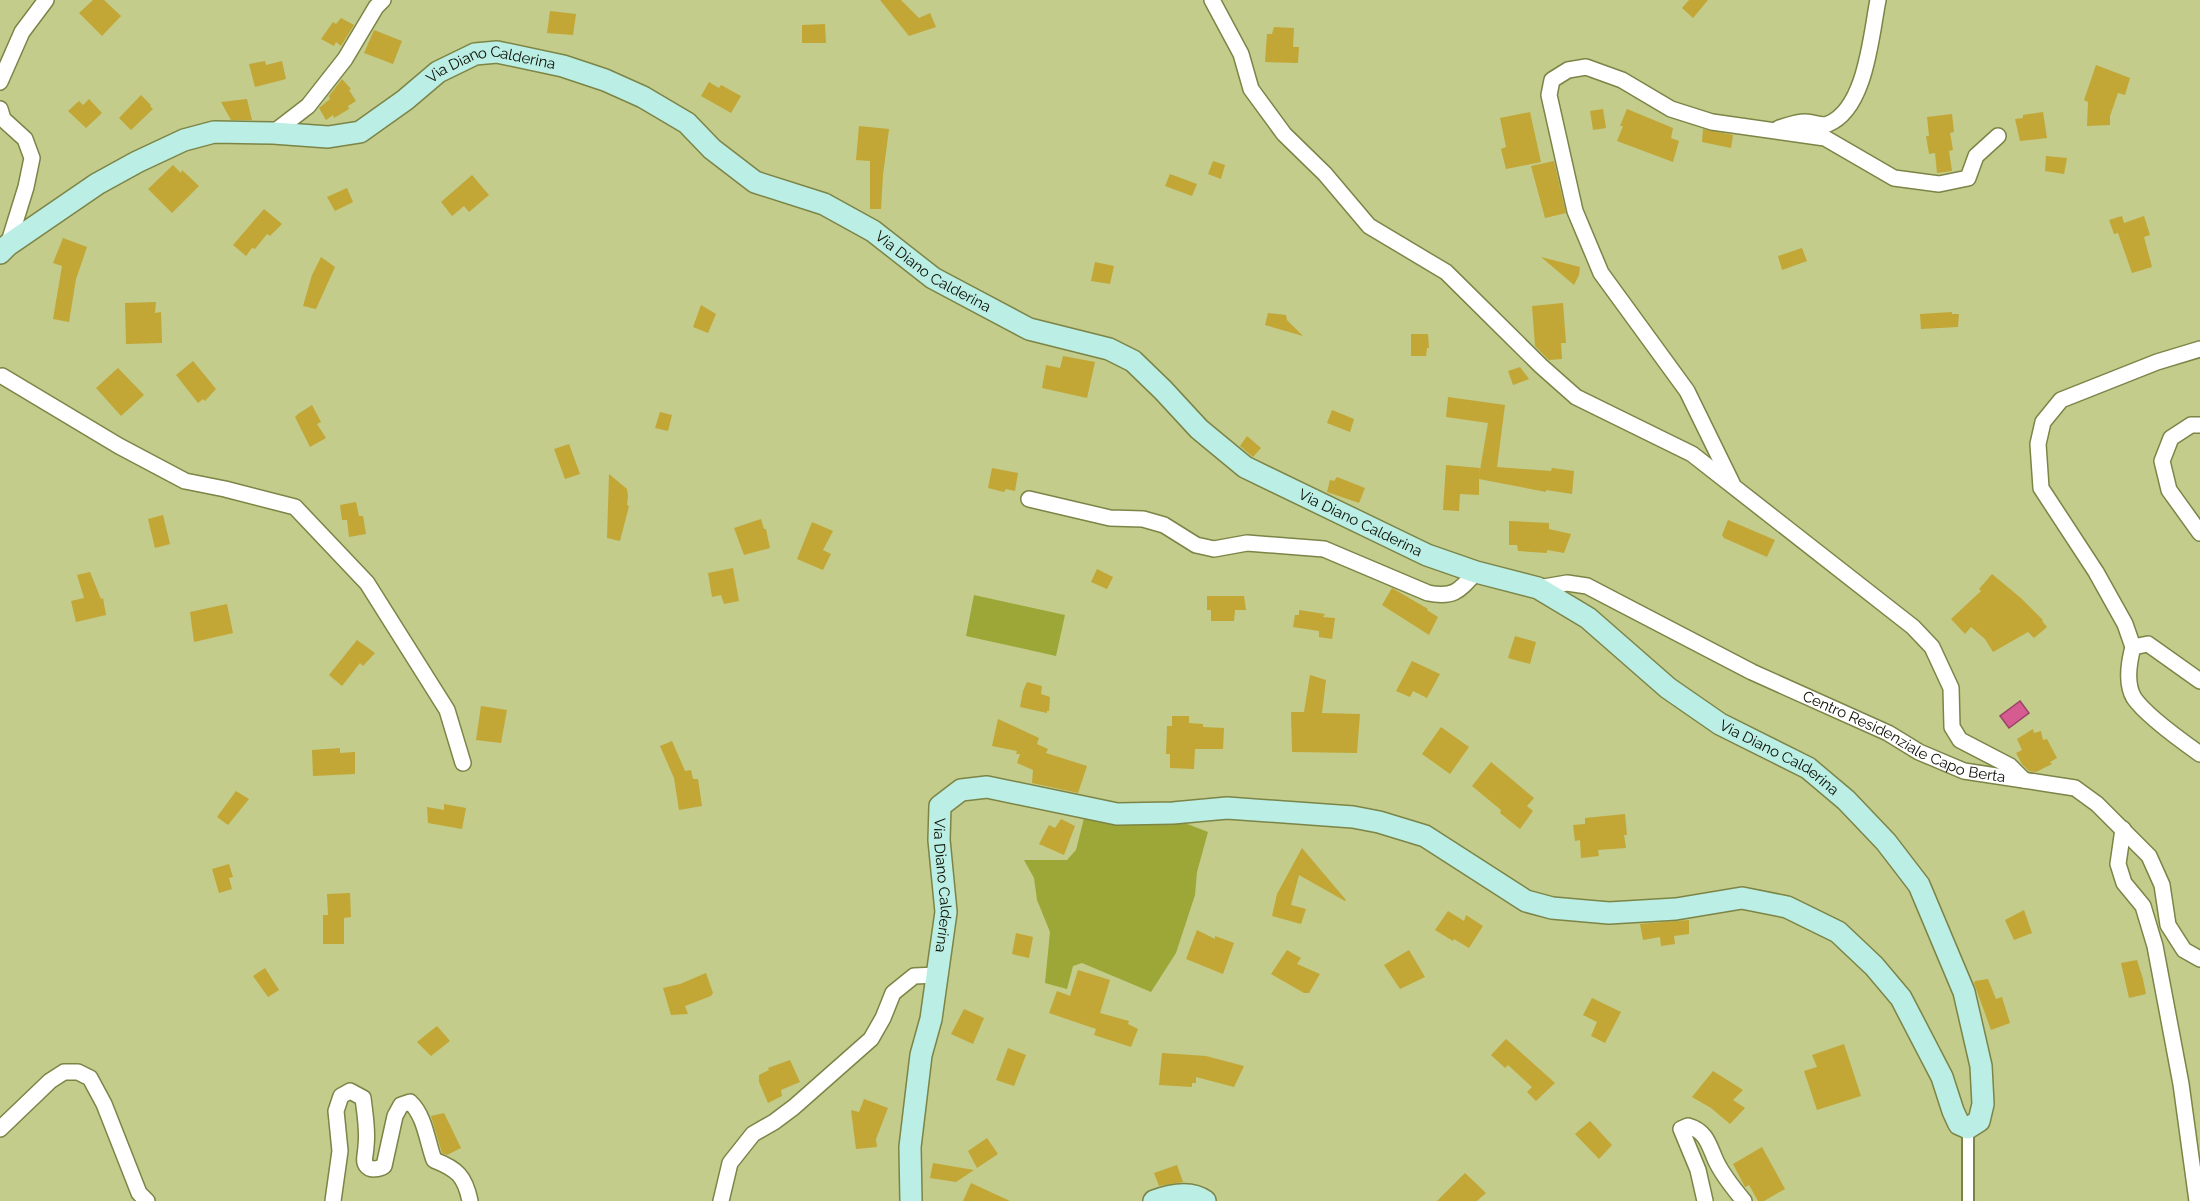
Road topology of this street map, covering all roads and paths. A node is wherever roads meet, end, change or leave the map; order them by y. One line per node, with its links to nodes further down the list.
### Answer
1 (46, 0): 5 (street)
2 (383, 0): 8 (street)
3 (1212, 0): 14 (street)
4 (1878, 0): 7 (street)
5 (0, 82)
6 (0, 109): 10 (street)
7 (1773, 130): 9 (street); 14 (street)
8 (273, 133): 10 (main road, Via Diano Calderina); 17 (main road, Via Diano Calderina)
9 (1998, 136)
10 (3, 248)
11 (2200, 349): 19 (street)
12 (2, 376): 22 (street)
13 (2200, 425): 16 (street)
14 (1734, 486): 23 (street)
15 (1029, 499): 17 (street)
16 (2200, 533)
17 (1476, 572): 18 (main road, Via Diano Calderina)
18 (1538, 588): 23 (street, Centro Residenziale Capo Berta); 27 (main road, Via Diano Calderina)
19 (2133, 646): 20 (street); 21 (street)
20 (2200, 681)
21 (2200, 754)
22 (463, 763)
23 (2024, 780): 24 (street, Centro Residenziale Capo Berta)
24 (2123, 829): 25 (street, Centro Residenziale Capo Berta); 39 (street)
25 (2200, 959)
26 (937, 975): 27 (main road, Via Diano Calderina); 32 (street); 33 (main road, Via Diano Calderina)
27 (1968, 1128): 38 (street)
28 (0, 1129): 29 (street)
29 (147, 1201)
30 (333, 1201): 31 (street)
31 (470, 1201)
32 (721, 1201)
33 (912, 1201)
34 (1154, 1201): 35 (main road)
35 (1205, 1201)
36 (1705, 1201): 37 (street)
37 (1744, 1201)
38 (1968, 1201)
39 (2197, 1201)

